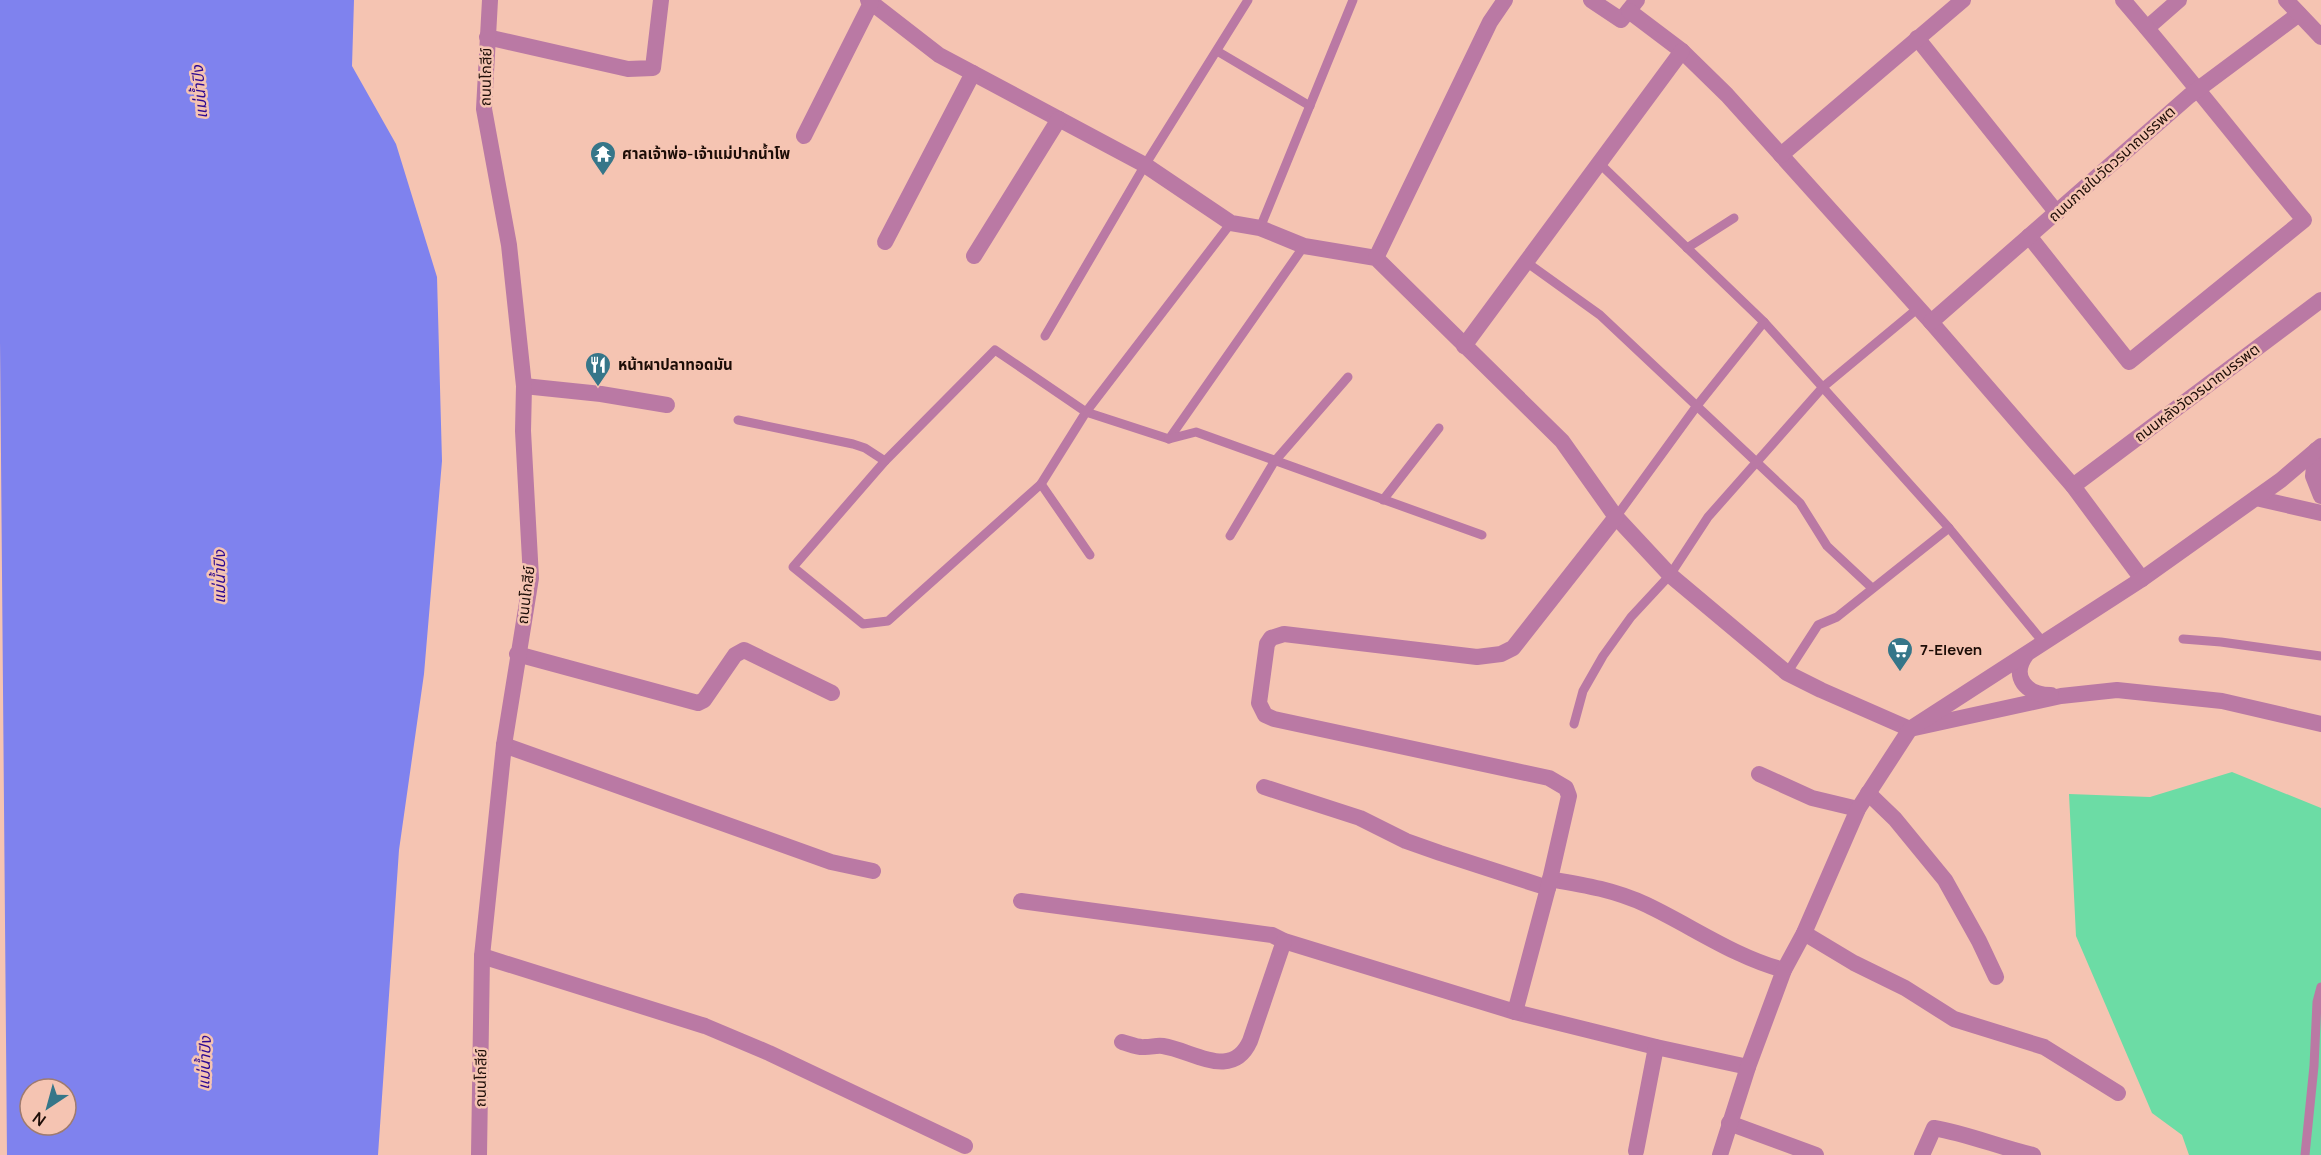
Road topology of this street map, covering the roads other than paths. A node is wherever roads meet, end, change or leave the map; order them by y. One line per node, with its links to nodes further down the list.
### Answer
1 (490, 0): 15 (street, ถนนโกสีย์)
2 (662, 0): 15 (street)
3 (1248, 0): 17 (lane)
4 (1353, 0): 21 (lane)
5 (1505, 0): 36 (street)
6 (1592, 0): 12 (street)
7 (1963, 0): 16 (street)
8 (2123, 0): 14 (street)
9 (2179, 0): 14 (street)
10 (2286, 0): 13 (street)
11 (869, 1): 19 (street); 23 (street)
12 (1633, 5): 18 (street)
13 (2313, 24): 20 (street, ถนนภายในวัดวรนาถบรรพต)
14 (2147, 28): 20 (street)
15 (487, 37): 45 (street, ถนนโกสีย์)
16 (1917, 38): 24 (street); 27 (street)
17 (1217, 51): 21 (lane); 26 (lane)
18 (1682, 51): 24 (street); 25 (street)
19 (973, 73): 22 (street); 32 (street)
20 (2196, 90): 27 (street, ถนนภายในวัดวรนาถบรรพต); 31 (street)
21 (1310, 106): 30 (lane)
22 (1059, 119): 26 (street); 35 (street)
23 (804, 136)
24 (1781, 155): 39 (street)
25 (1599, 163): 34 (lane); 37 (street)
26 (1145, 165): 29 (street); 42 (lane)
27 (2057, 213): 31 (street, ถนนภายในวัดวรนาถบรรพต)
28 (1734, 218): 34 (lane)
29 (1231, 223): 30 (street); 49 (lane)
30 (1260, 228): 33 (street)
31 (2029, 236): 41 (street, ถนนภายในวัดวรนาถบรรพต)
32 (885, 243)
33 (1304, 246): 36 (street); 52 (lane)
34 (1687, 248): 40 (lane)
35 (974, 256)
36 (1376, 258): 43 (street)
37 (1526, 262): 43 (street); 48 (lane)
38 (2321, 300): 58 (street, ถนนหลังวัดวรนาถบรรพต)
39 (1917, 309): 41 (street); 46 (lane)
40 (1764, 322): 46 (lane); 48 (lane)
41 (1931, 322): 58 (street)
42 (1045, 336)
43 (1464, 346): 63 (street)
44 (1348, 377): 55 (lane)
45 (524, 386): 47 (street); 73 (street, ถนนโกสีย์)
46 (1823, 387): 56 (lane); 64 (lane)
47 (667, 405)
48 (1696, 407): 56 (lane); 63 (lane)
49 (1086, 412): 52 (lane); 54 (lane); 57 (lane)
50 (738, 420): 54 (lane)
51 (1439, 428): 61 (lane)
52 (1169, 439): 55 (lane)
53 (2319, 448): 59 (street); 60 (street)
54 (885, 461): 57 (lane)
55 (1274, 462): 61 (lane); 66 (lane)
56 (1754, 462): 68 (lane); 70 (lane)
57 (1041, 484): 67 (lane)
58 (2073, 486): 69 (street)
59 (2321, 496)
60 (2256, 498): 62 (street); 69 (street)
61 (1383, 500): 65 (lane)
62 (2321, 513)
63 (1616, 517): 68 (street); 88 (street)
64 (1948, 528): 70 (lane); 72 (lane)
65 (1482, 535)
66 (1230, 536)
67 (1090, 555)
68 (1670, 575): 76 (street); 79 (lane)
69 (2142, 579): 72 (street)
70 (1872, 588): 76 (lane)
71 (2183, 639): 75 (lane)
72 (2043, 642): 74 (street)
73 (517, 654): 77 (street); 82 (street, ถนนโกสีย์)
74 (2026, 656): 78 (street); 81 (street)
75 (2321, 656)
76 (1786, 673): 81 (street)
77 (832, 693)
78 (2061, 696): 80 (street); 81 (street)
79 (1574, 724)
80 (2321, 724)
81 (1910, 729): 85 (street)
82 (504, 745): 87 (street); 92 (street, ถนนโกสีย์)
83 (1759, 774): 86 (street)
84 (1264, 787): 88 (street)
85 (1868, 793): 86 (street); 94 (street)
86 (1858, 809): 90 (street)
87 (873, 871)
88 (1549, 884): 93 (street); 96 (street)
89 (1021, 901): 91 (street)
90 (1804, 933): 93 (street); 100 (street)
91 (1284, 941): 96 (street); 97 (street)
92 (482, 956): 102 (street); 104 (street, ถนนโกสีย์)
93 (1784, 970): 99 (street)
94 (1996, 977)
95 (2321, 987): 109 (lane)
96 (1515, 1012): 98 (street)
97 (1122, 1042)
98 (1656, 1047): 99 (street); 103 (street)
99 (1748, 1067): 101 (street)
100 (2118, 1093)
101 (1729, 1123): 105 (street); 106 (street)
102 (965, 1146)
103 (1636, 1150)
104 (479, 1155)
105 (1720, 1155)
106 (1816, 1155)
107 (1922, 1155): 108 (street)
108 (2033, 1155)
109 (2306, 1155)

